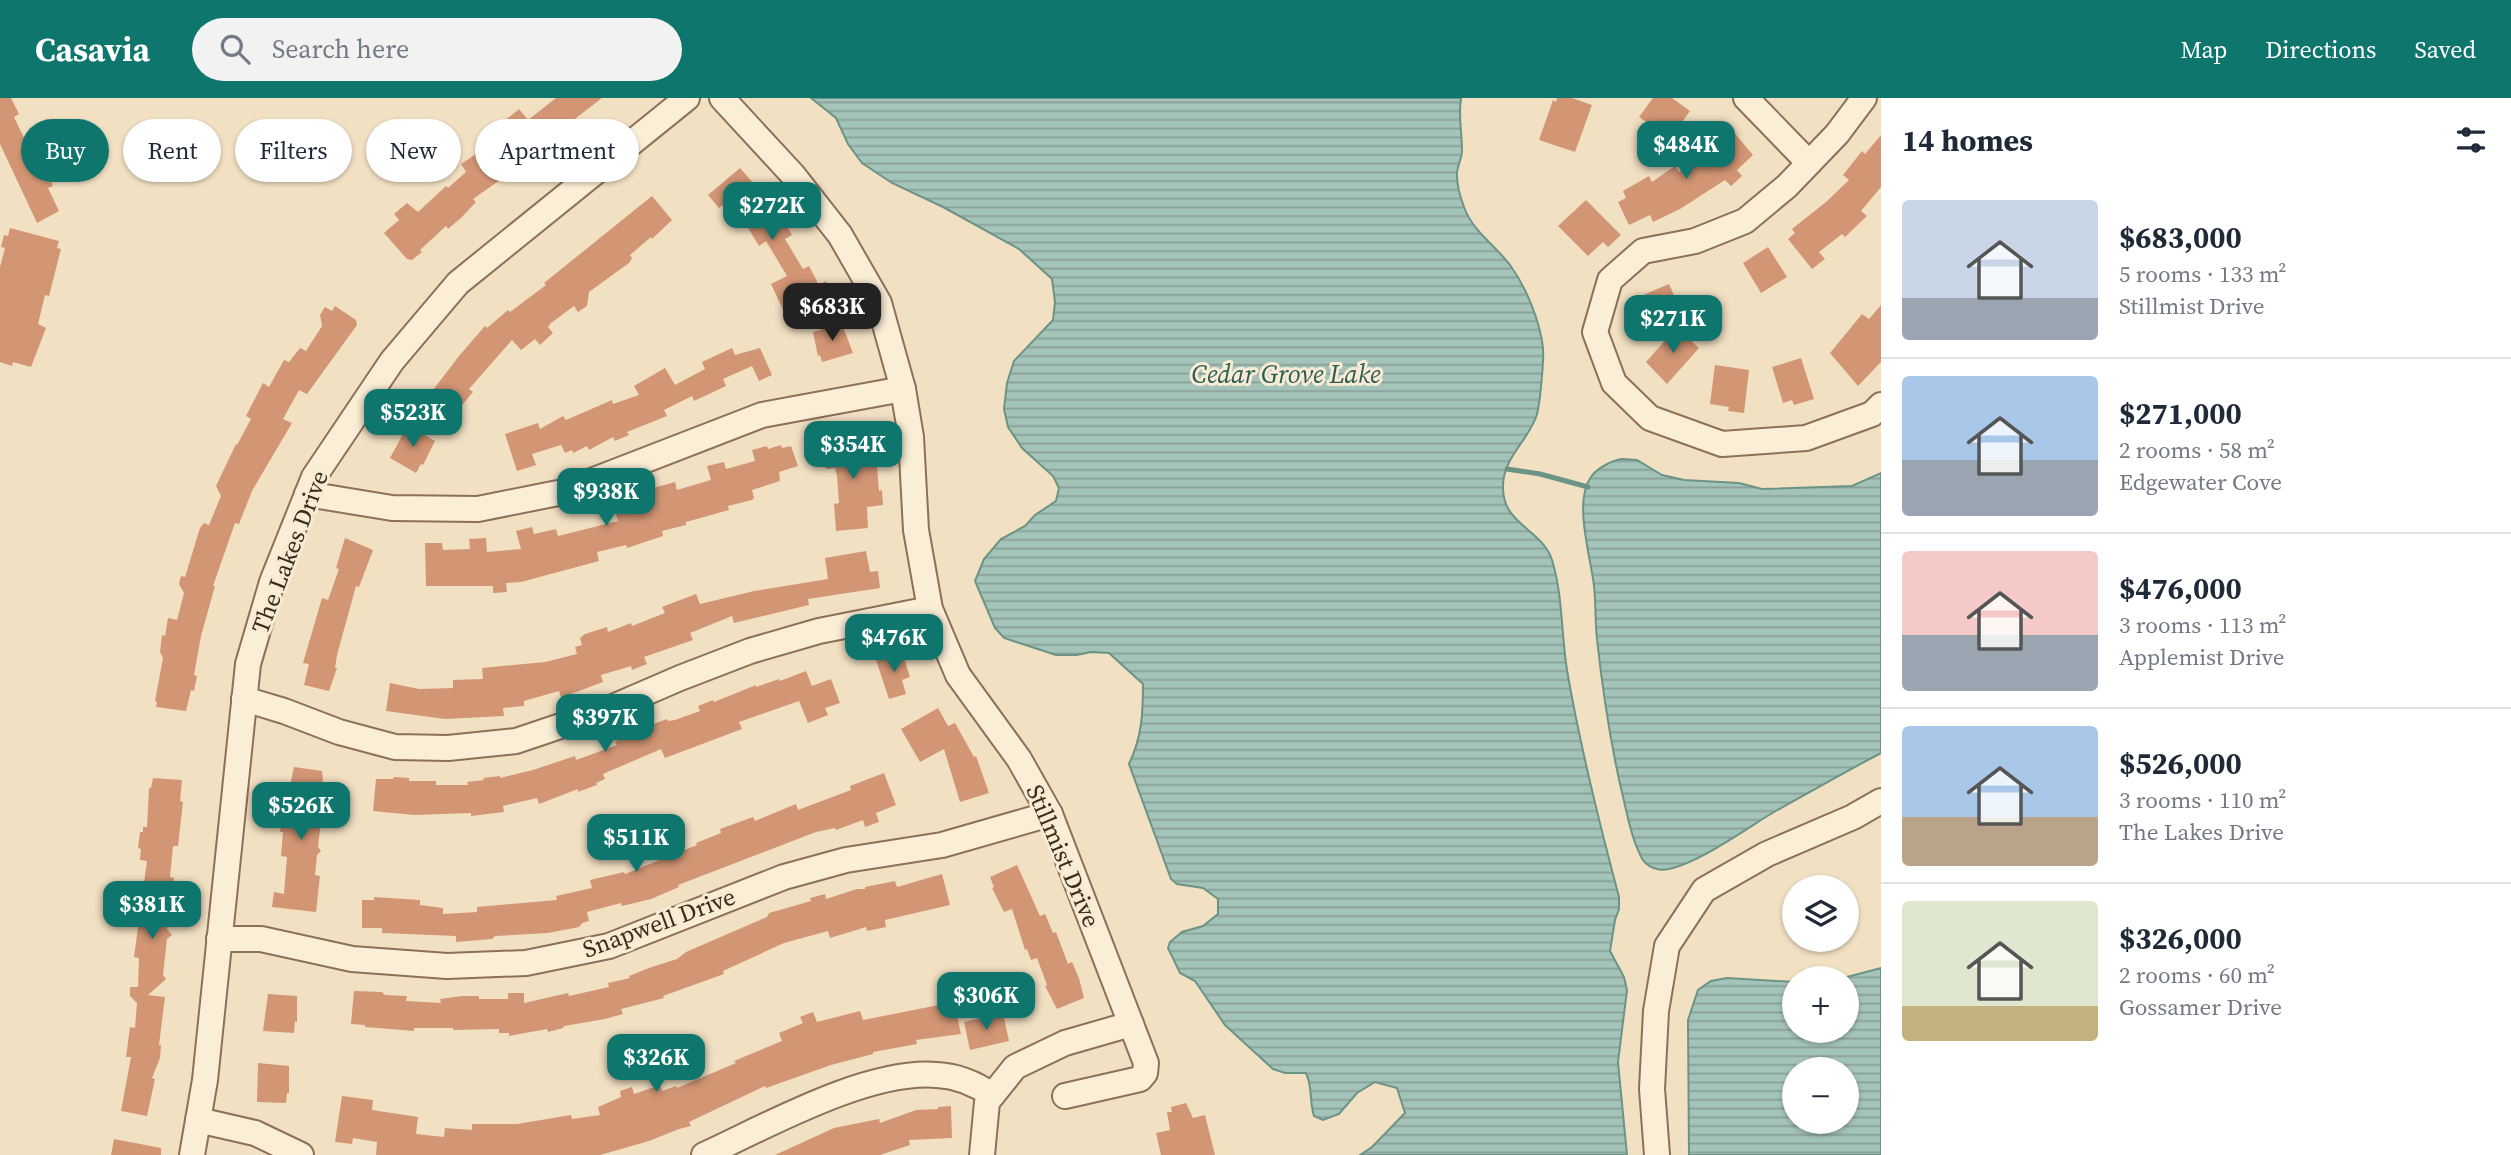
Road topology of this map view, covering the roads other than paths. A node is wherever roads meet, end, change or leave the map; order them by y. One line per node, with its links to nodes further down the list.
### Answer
1 (687, 98): 8 (street, The Lakes Drive)
2 (723, 98): 6 (street, Stillmist Drive)
3 (1746, 98): 5 (street)
4 (1864, 98): 5 (street)
5 (1809, 163): 7 (street)
6 (903, 389): 8 (street); 9 (street, Stillmist Drive)
7 (1881, 405)
8 (307, 494): 10 (street, The Lakes Drive)
9 (930, 609): 10 (street); 12 (street, Stillmist Drive)
10 (244, 699): 13 (street, The Lakes Drive)
11 (1881, 801): 22 (street)
12 (1050, 814): 13 (street, Snapwell Drive); 14 (street, Stillmist Drive)
13 (219, 939): 17 (street, The Lakes Drive)
14 (1131, 1024): 15 (street); 16 (street, Stillmist Drive)
15 (992, 1095): 20 (street); 21 (street)
16 (1065, 1096)
17 (198, 1119): 18 (street, The Lakes Drive); 19 (street)
18 (192, 1155)
19 (301, 1155)
20 (704, 1155)
21 (982, 1155)
22 (1657, 1155)

